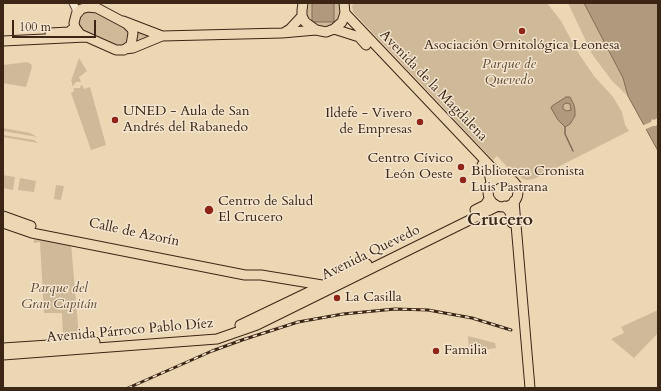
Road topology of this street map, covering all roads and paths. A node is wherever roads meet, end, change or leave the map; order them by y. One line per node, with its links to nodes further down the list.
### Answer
1 (73, 3): 6 (street)
2 (87, 3): 5 (street)
3 (303, 3): 7 (main road)
4 (345, 6): 10 (main road); 18 (main road, Avenida de la Magdalena)
5 (97, 8): 6 (main road); 8 (main road)
6 (76, 15): 9 (main road)
7 (302, 16): 11 (main road); 12 (main road)
8 (123, 21): 14 (main road); 17 (main road)
9 (75, 28): 13 (main road); 15 (main road)
10 (334, 29): 11 (main road); 19 (main road, Avenida de la Magdalena)
11 (316, 30): 12 (main road)
12 (282, 33): 14 (main road)
13 (3, 35)
14 (162, 36): 17 (main road)
15 (86, 37): 16 (main road); 17 (main road)
16 (3, 41)
17 (124, 50)
18 (502, 177): 19 (main road); 21 (main road)
19 (491, 182): 20 (main road)
20 (489, 199): 22 (main road); 26 (main road, Avenida Quevedo)
21 (514, 201): 22 (main road); 36 (main road)
22 (502, 206): 28 (main road, Avenida Quevedo); 35 (main road)
23 (3, 216): 25 (main road, Calle de Azorín)
24 (3, 222): 25 (main road, Calle de Azorín)
25 (261, 275): 27 (main road, Calle de Azorín)
26 (344, 275): 28 (main road); 30 (main road, Avenida Quevedo)
27 (286, 279): 29 (main road, Calle de Azorín); 30 (main road, Calle de Azorín)
28 (337, 285): 30 (main road, Avenida Quevedo)
29 (300, 286): 30 (main road, Calle de Azorín); 31 (main road)
30 (319, 289): 31 (main road, Avenida Quevedo); 32 (main road, Avenida Quevedo)
31 (300, 296): 32 (main road, Avenida Quevedo)
32 (256, 322): 33 (main road, Avenida Párroco Pablo Díez); 34 (main road, Avenida Párroco Pablo Díez)
33 (3, 348)
34 (3, 355)
35 (524, 388)
36 (530, 388)

